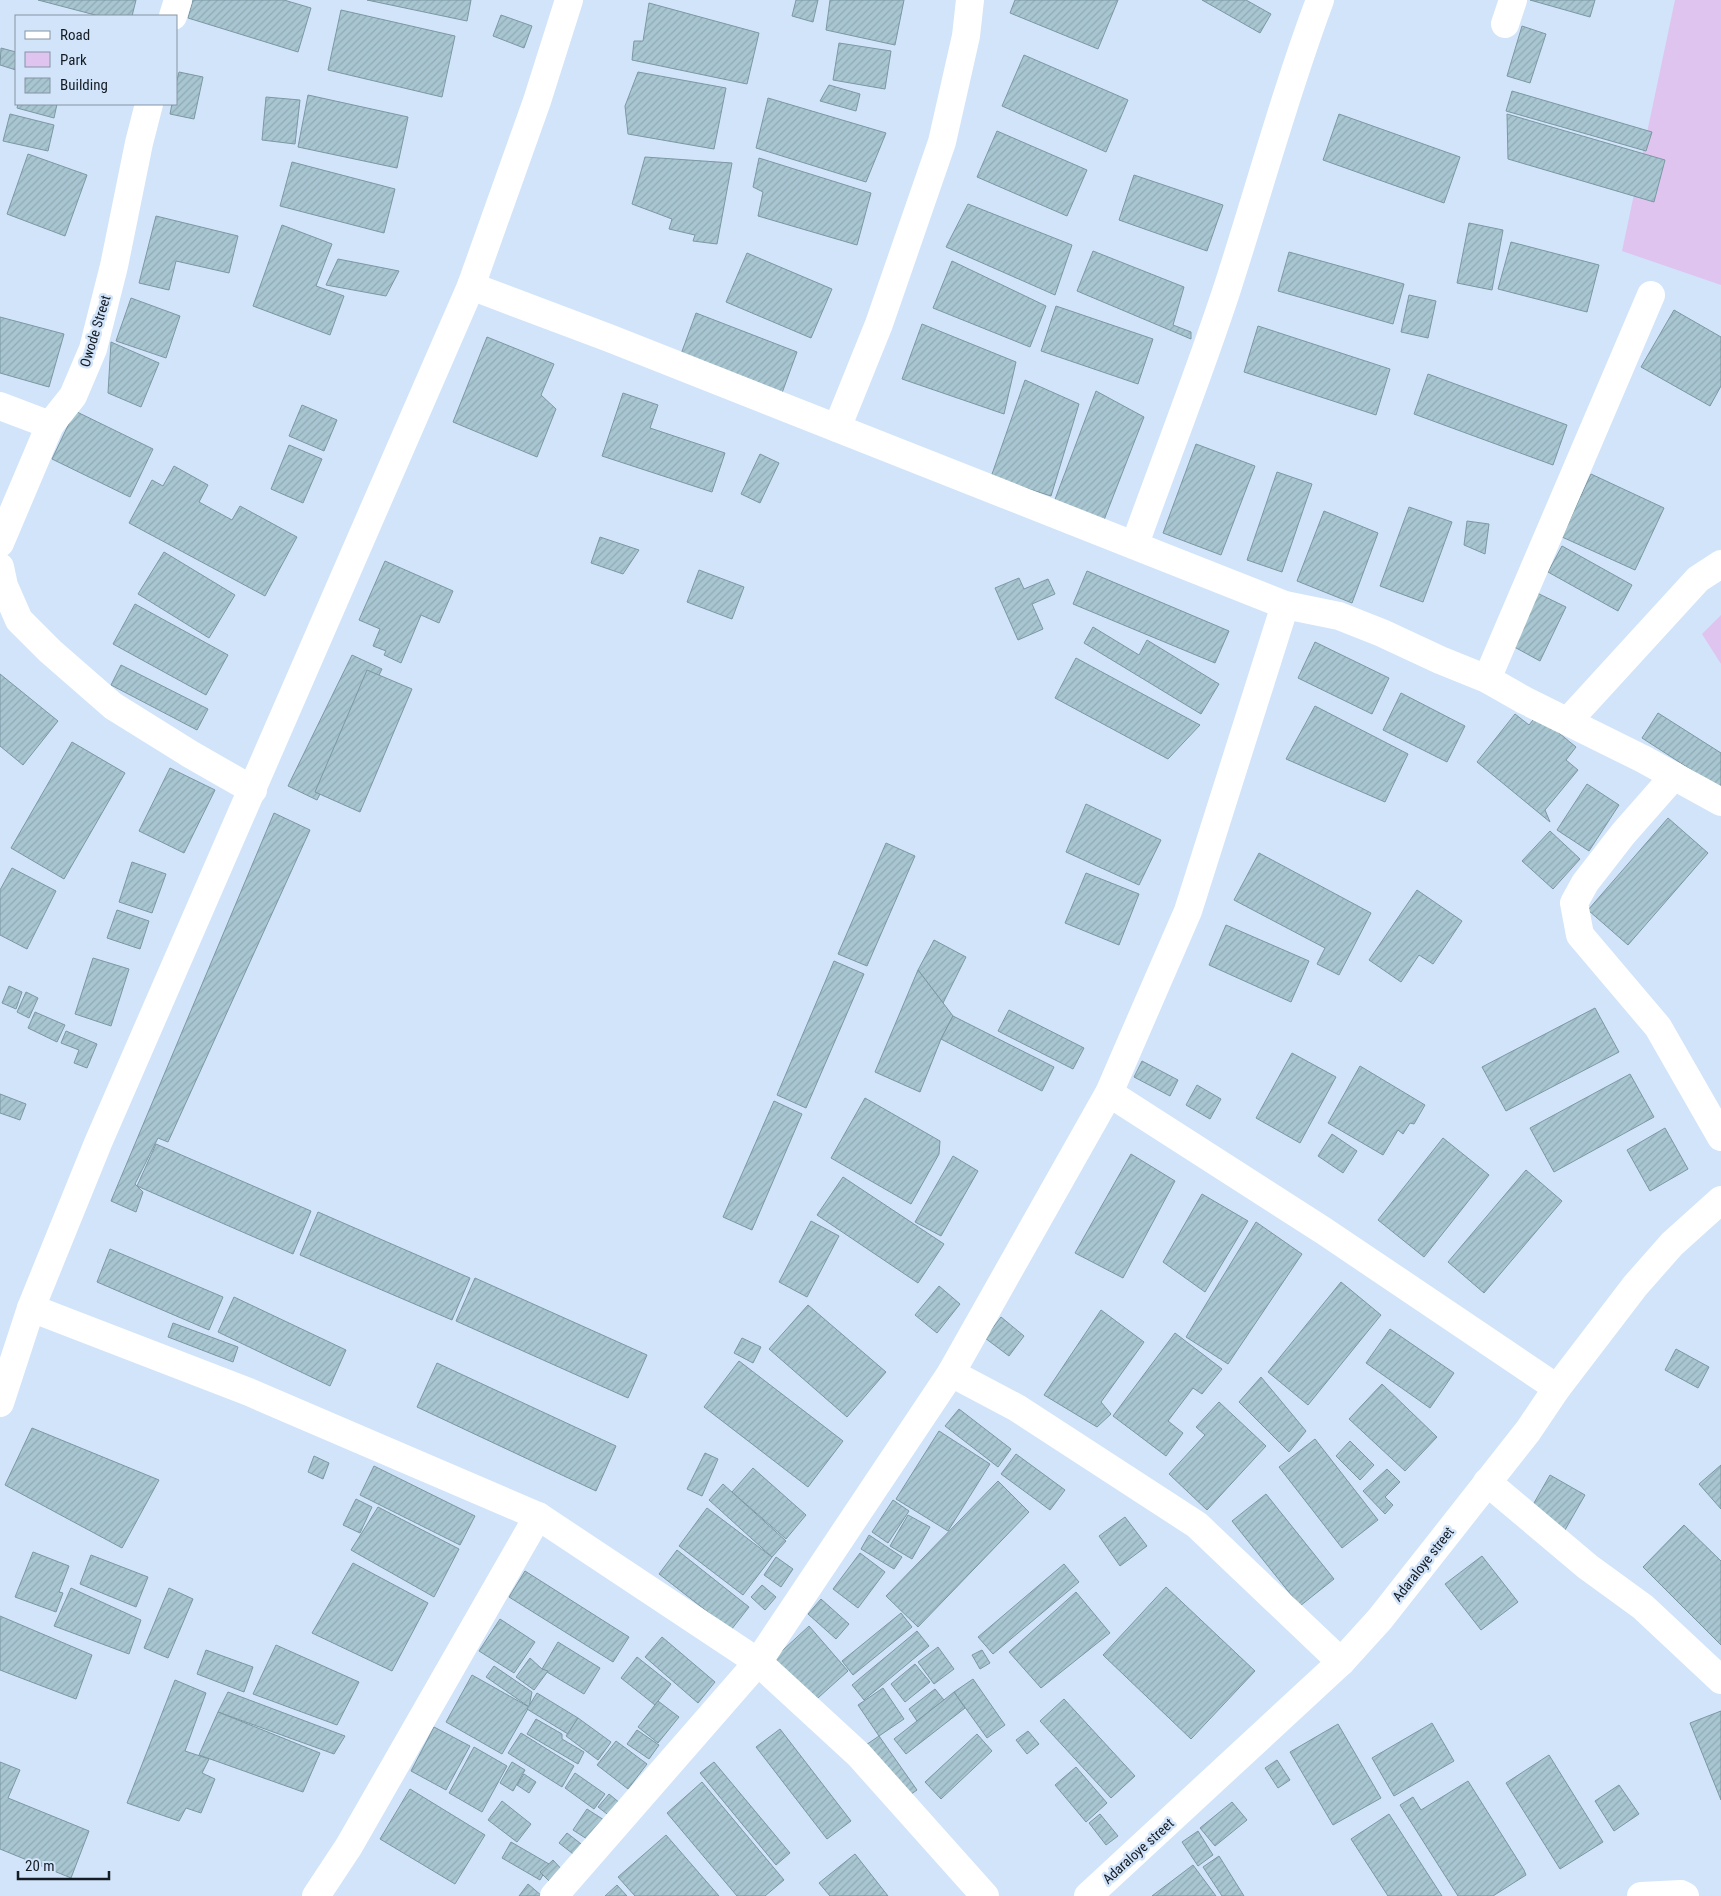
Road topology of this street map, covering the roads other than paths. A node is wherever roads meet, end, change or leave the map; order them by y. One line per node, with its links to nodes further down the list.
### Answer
1 (178, 0): 5 (street)
2 (569, 0): 7 (street)
3 (970, 0): 11 (street)
4 (1320, 0): 13 (street)
5 (173, 15)
6 (149, 105): 10 (street, Owode Street)
7 (471, 286): 11 (street); 20 (street)
8 (1651, 295): 17 (street)
9 (0, 406): 10 (street)
10 (50, 425): 12 (street, Owode Street)
11 (837, 428): 13 (street)
12 (0, 543)
13 (1135, 544): 16 (street)
14 (1721, 564): 18 (street)
15 (0, 567): 20 (street)
16 (1285, 605): 17 (street); 22 (street)
17 (1487, 679): 18 (street)
18 (1568, 721): 19 (street)
19 (1674, 776): 21 (street); 23 (street)
20 (253, 790): 25 (street)
21 (1721, 802)
22 (1109, 1093): 26 (street); 27 (street)
23 (1721, 1137)
24 (1721, 1200): 27 (street, Adaraloye street)
25 (31, 1308): 28 (street); 30 (street)
26 (951, 1373): 31 (street); 32 (street)
27 (1557, 1388): 29 (street, Adaraloye street)
28 (0, 1403)
29 (1487, 1482): 32 (street, Adaraloye street); 33 (street)
30 (538, 1516): 31 (street); 34 (street)
31 (758, 1662): 35 (street); 36 (street)
32 (1341, 1662): 37 (street, Adaraloye street)
33 (1721, 1680)
34 (316, 1896)
35 (554, 1896)
36 (985, 1896)
37 (1088, 1896)
38 (1641, 1896): 39 (street)
39 (1685, 1896)

